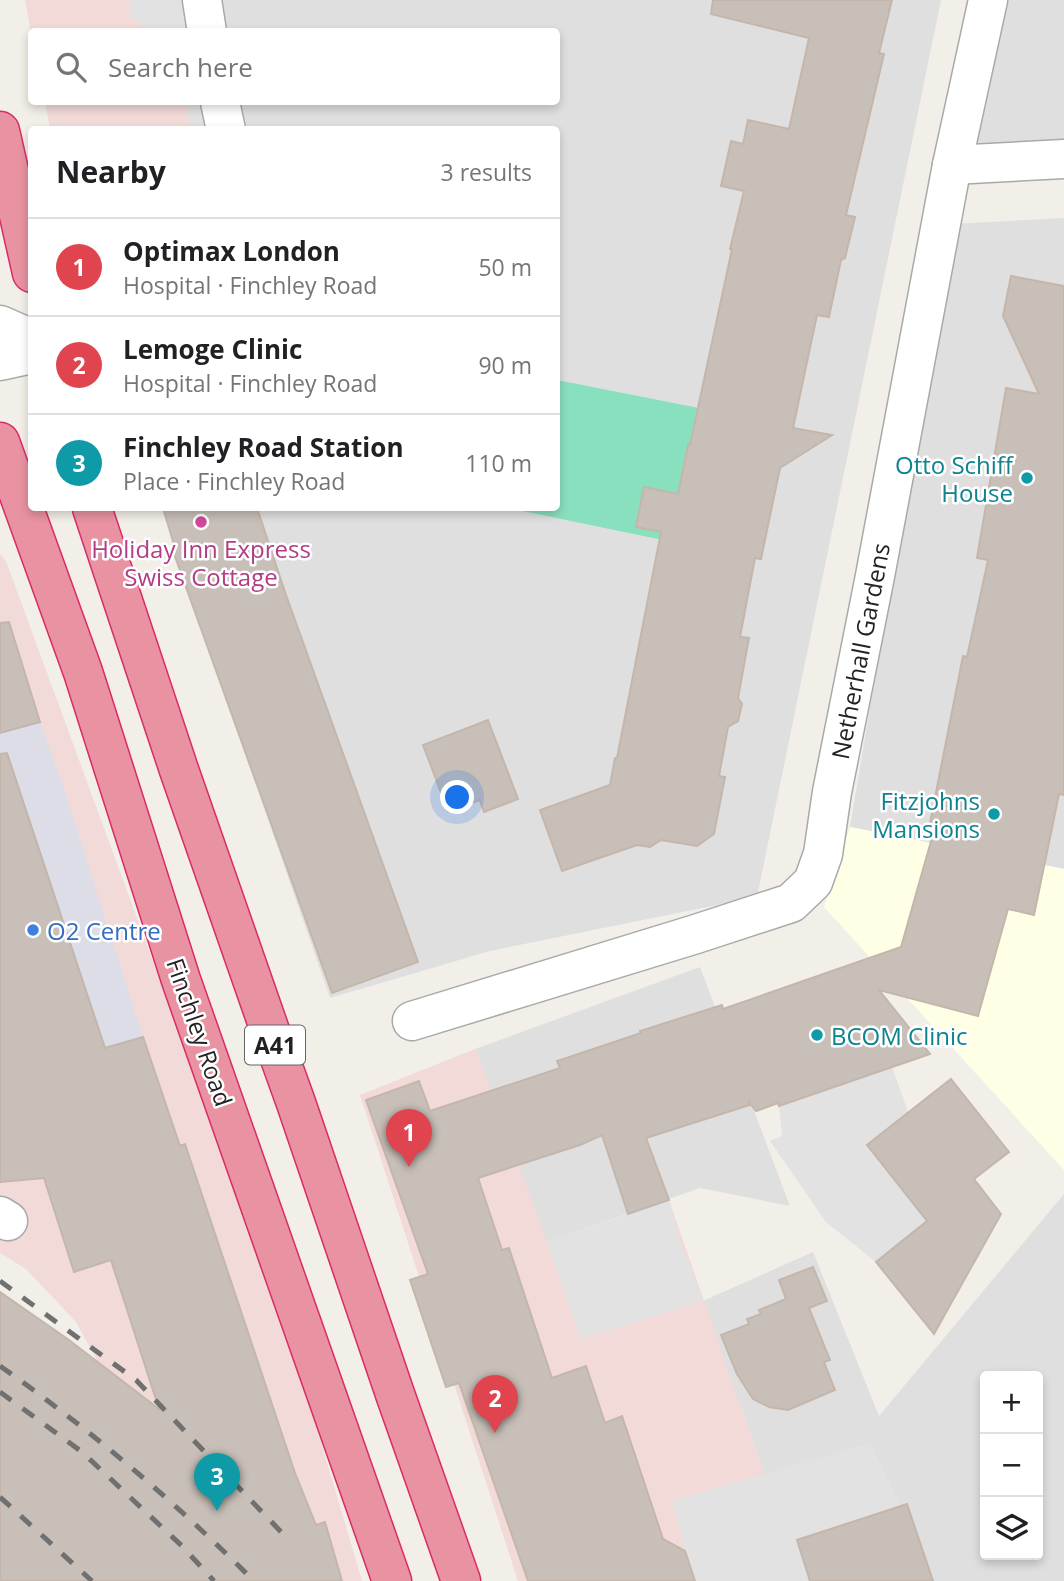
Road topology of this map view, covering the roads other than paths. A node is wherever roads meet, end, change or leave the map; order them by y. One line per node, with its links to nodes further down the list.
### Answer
1 (202, 0): 3 (street)
2 (988, 0): 8 (street, Netherhall Gardens)
3 (206, 28)
4 (221, 105): 5 (street)
5 (225, 126)
6 (0, 131): 9 (highway)
7 (1064, 159): 8 (street)
8 (952, 165): 17 (street, Netherhall Gardens)
9 (28, 255)
10 (0, 325): 11 (street)
11 (28, 337)
12 (28, 356): 13 (street)
13 (0, 361)
14 (0, 442): 16 (highway, Finchley Road / A41)
15 (93, 511): 19 (highway, A41)
16 (15, 516): 18 (highway, Finchley Road / A41)
17 (412, 1021)
18 (392, 1581)
19 (461, 1581)

